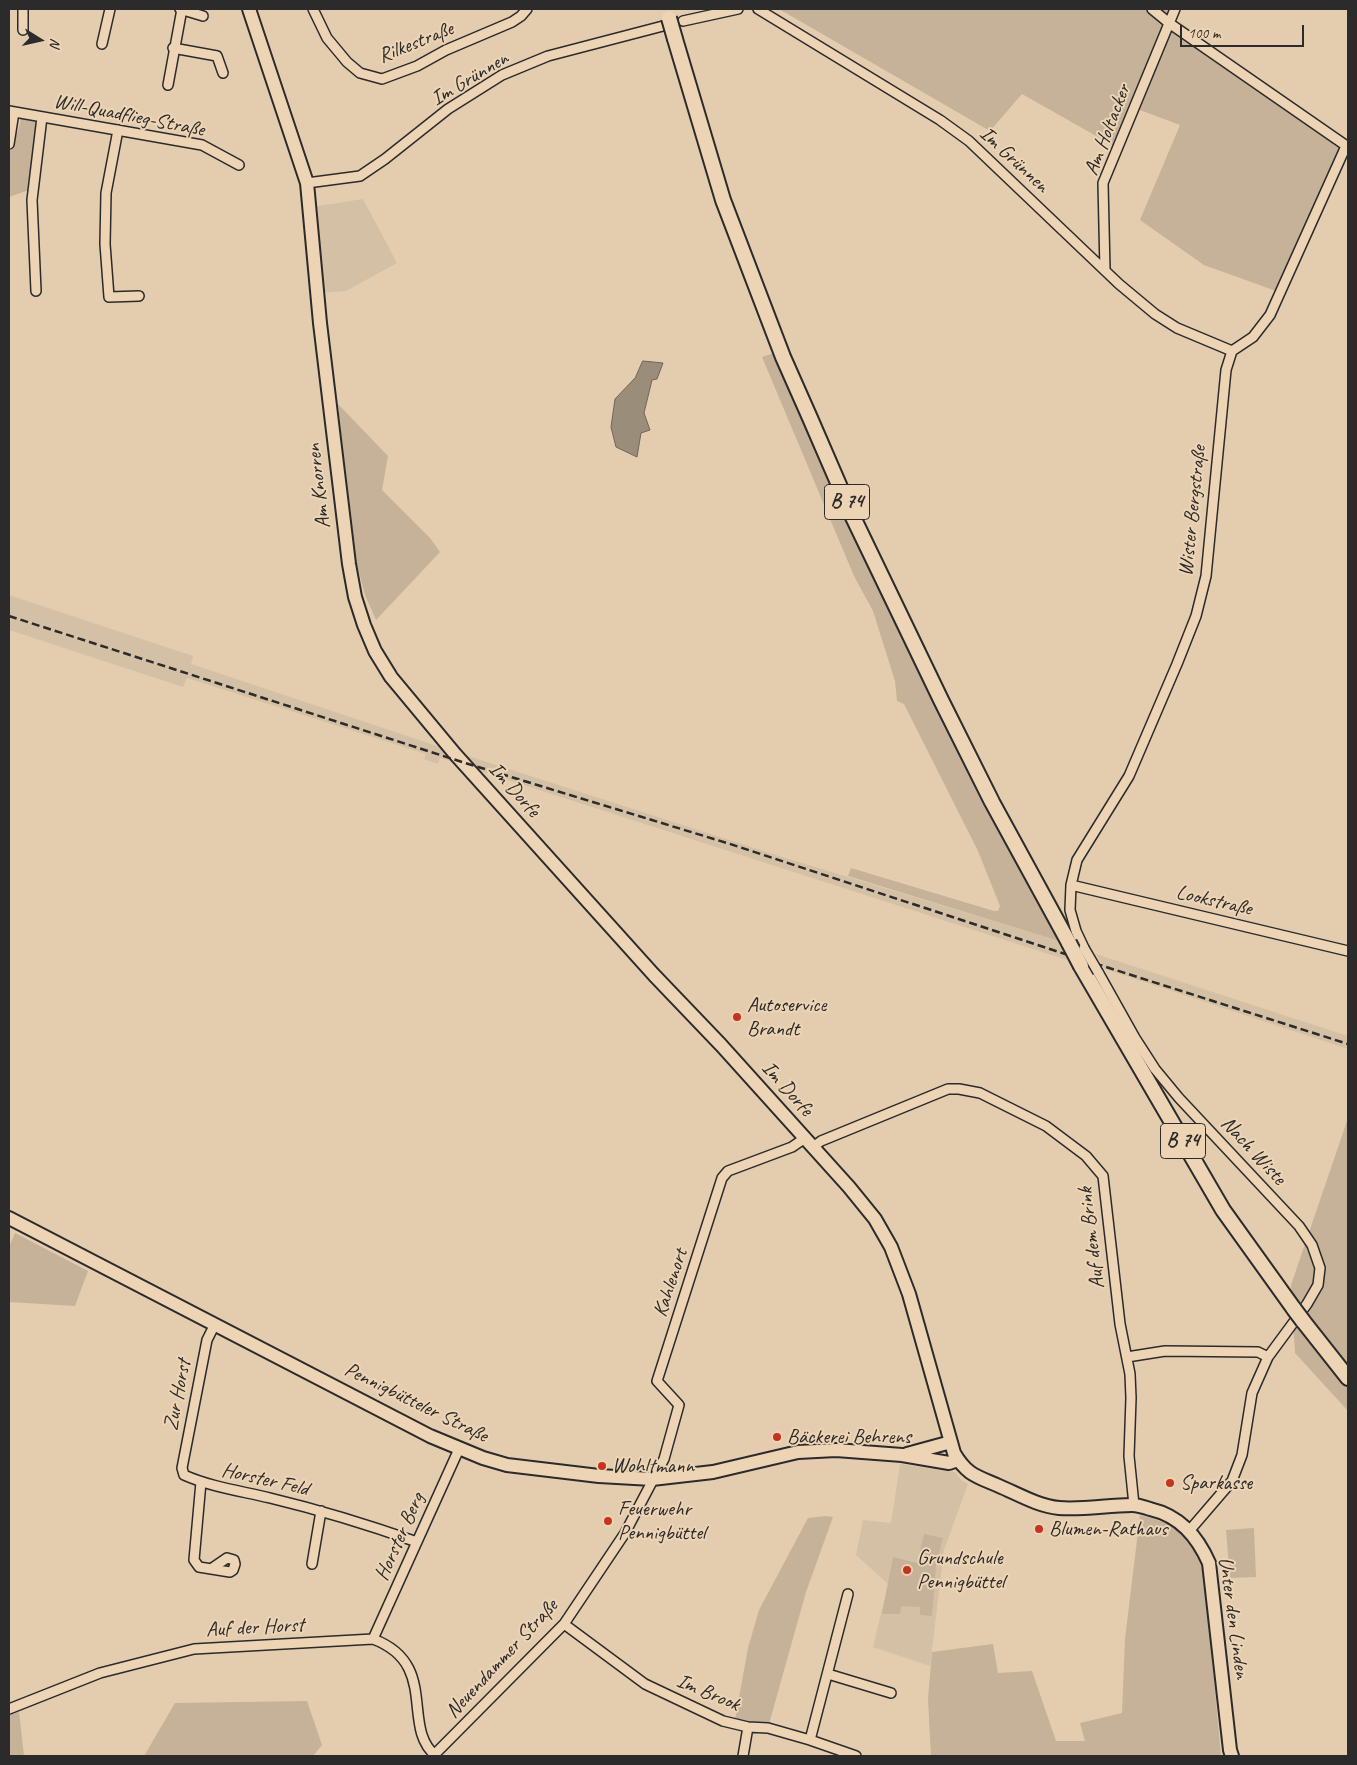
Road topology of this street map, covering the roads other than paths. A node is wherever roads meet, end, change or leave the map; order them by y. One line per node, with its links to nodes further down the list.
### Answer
1 (23, 9): 14 (street)
2 (110, 9): 15 (street)
3 (181, 9): 11 (street); 16 (street)
4 (249, 9): 25 (street, Am Knorren)
5 (313, 9): 6 (street, Rilkestraße)
6 (527, 9)
7 (738, 9): 12 (street, Im Grünnen)
8 (758, 9): 26 (street, Im Grünnen)
9 (1152, 9): 13 (street)
10 (1175, 9): 13 (street, Am Holtacker)
11 (203, 16)
12 (670, 19): 25 (street, Im Grünnen); 39 (main road, B 74, bridge)
13 (1169, 23): 23 (street); 26 (street, Am Holtacker)
14 (23, 30)
15 (102, 44)
16 (174, 48): 17 (street); 18 (street)
17 (223, 74)
18 (168, 84)
19 (11, 111): 20 (street, Will-Quadflieg-Straße); 22 (street)
20 (42, 117): 21 (street, Will-Quadflieg-Straße); 27 (street)
21 (118, 130): 24 (street, Will-Quadflieg-Straße); 28 (street)
22 (9, 144)
23 (1347, 146): 29 (street)
24 (239, 165)
25 (307, 182): 30 (street, Am Knorren)
26 (1105, 270): 29 (street, Im Grünnen)
27 (36, 291)
28 (139, 296)
29 (1232, 351): 31 (street, Wister Bergstraße)
30 (455, 754): 34 (street, Im Dorfe)
31 (1071, 886): 32 (street, Wister Bergstraße); 33 (street, Lookstraße)
32 (1084, 948): 38 (street, Nach Wiste, bridge)
33 (1348, 951)
34 (809, 1143): 37 (street, Auf dem Brink); 40 (street, Im Dorfe); 45 (street, Kahlenort)
35 (9, 1218): 36 (street, Pennigbütteler Straße)
36 (215, 1324): 41 (street, Pennigbütteler Straße); 44 (street, Zur Horst)
37 (1127, 1357): 38 (street); 47 (street, Auf dem Brink)
38 (1268, 1357): 49 (street, Nach Wiste)
39 (1348, 1378)
40 (951, 1442): 42 (street, Pennigbütteler Straße); 43 (street, Im Dorfe)
41 (459, 1449): 45 (street, Pennigbütteler Straße); 50 (street, Horster Berg)
42 (902, 1455): 43 (street, Pennigbütteler Straße); 45 (street, Pennigbütteler Straße)
43 (958, 1460): 47 (street, Unter den Linden)
44 (184, 1475): 46 (street, Horster Feld)
45 (652, 1479): 54 (street, Neuendammer Straße)
46 (201, 1482): 48 (street, Horster Feld); 52 (street, Horster Feld)
47 (1134, 1505): 49 (street, Unter den Linden)
48 (321, 1511): 50 (street, Horster Feld); 51 (street, Horster Feld)
49 (1190, 1530): 64 (street, Unter den Linden)
50 (417, 1542): 55 (street, Horster Berg)
51 (312, 1564)
52 (212, 1569)
53 (848, 1594): 56 (street)
54 (564, 1624): 59 (street, Im Brook); 61 (street, Neuendammer Straße)
55 (373, 1639): 58 (street, Auf der Horst); 61 (street)
56 (828, 1674): 57 (street); 60 (street)
57 (891, 1693)
58 (9, 1709)
59 (748, 1727): 60 (street, Im Brook); 62 (street)
60 (810, 1740): 63 (street, Im Brook)
61 (434, 1756)
62 (743, 1756)
63 (856, 1756)
64 (1232, 1756)

